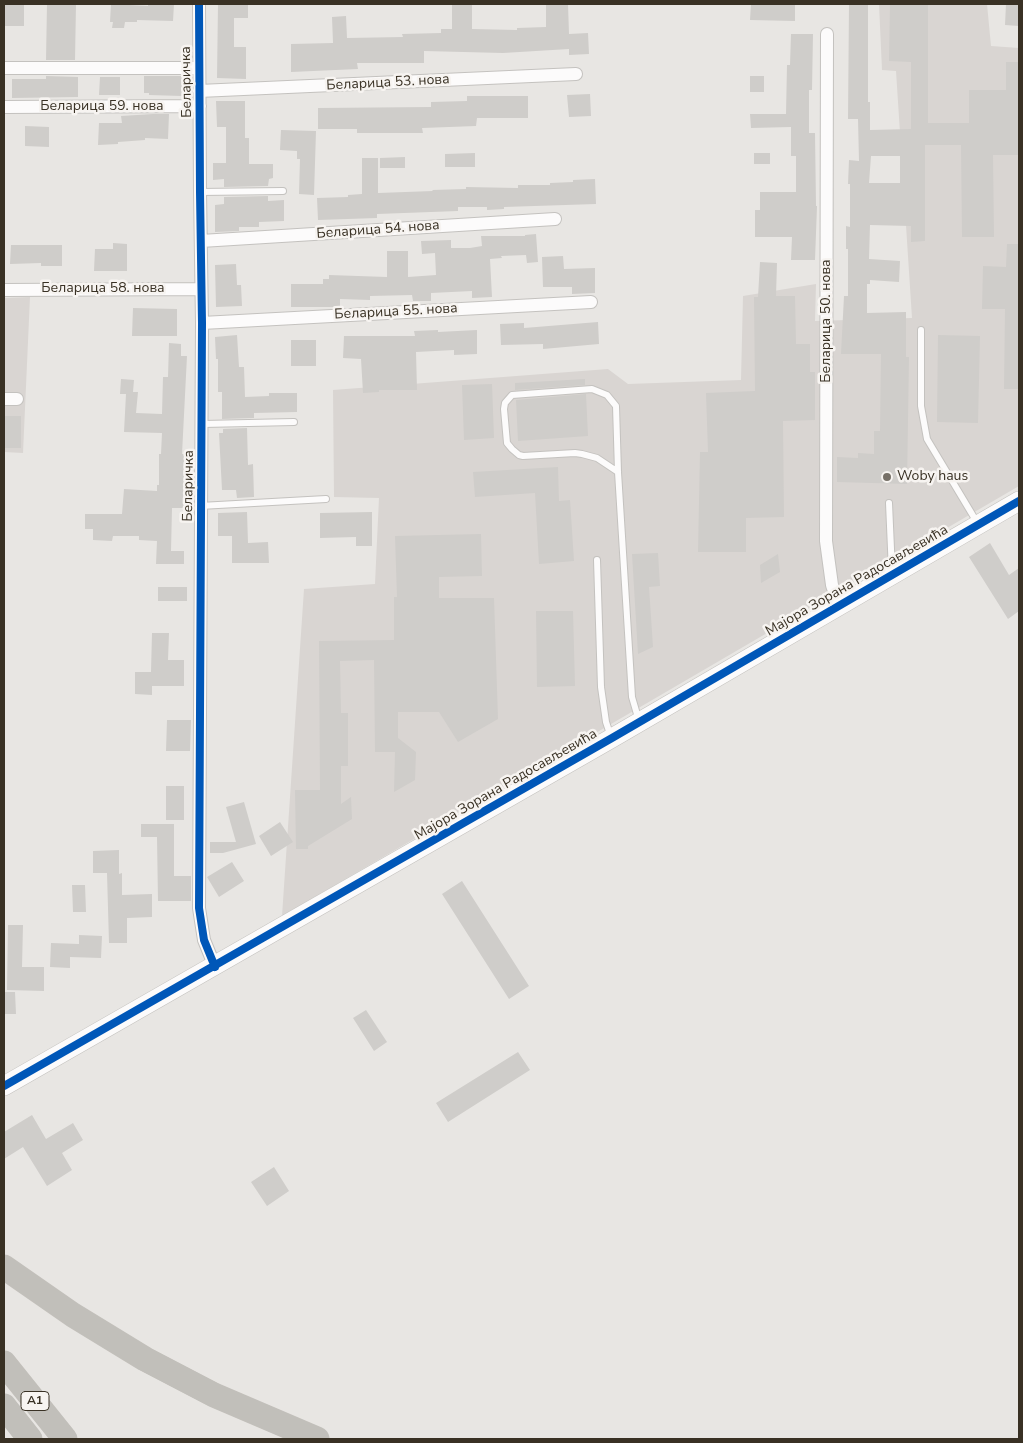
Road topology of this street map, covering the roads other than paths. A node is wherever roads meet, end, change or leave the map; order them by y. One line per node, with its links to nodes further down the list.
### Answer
1 (199, 4): 4 (street, Беларичка)
2 (827, 34): 30 (street, Беларица 50. нова)
3 (4, 68): 4 (street)
4 (199, 68): 6 (street, Беларичка)
5 (576, 74): 6 (street, Беларица 53. нова)
6 (199, 91): 7 (street, Беларичка)
7 (200, 106): 8 (street, Беларица 59. нова); 10 (street, Беларичка)
8 (4, 107)
9 (283, 191): 10 (lane)
10 (200, 192): 12 (street, Беларичка)
11 (555, 219): 12 (street, Беларица 54. нова)
12 (201, 241): 13 (street, Беларичка)
13 (201, 288): 14 (street, Беларица 58. нова); 16 (street, Беларичка)
14 (4, 290)
15 (590, 302): 16 (street, Беларица 55. нова)
16 (202, 323): 21 (street, Беларичка)
17 (921, 330): 27 (lane)
18 (4, 399): 19 (street)
19 (17, 399)
20 (294, 422): 21 (lane)
21 (202, 424): 26 (street, Беларичка)
22 (618, 472): 22 (lane); 31 (lane)
23 (326, 499): 26 (lane)
24 (1019, 501): 27 (main road, Мајора Зорана Радосављевића)
25 (889, 503): 29 (lane)
26 (200, 506): 33 (street, Беларичка)
27 (979, 525): 29 (main road, Мајора Зорана Радосављевића)
28 (597, 560): 32 (lane)
29 (892, 575): 30 (main road, Мајора Зорана Радосављевића)
30 (839, 606): 31 (main road, Мајора Зорана Радосављевића)
31 (639, 722): 32 (main road, Мајора Зорана Радосављевића)
32 (612, 738): 33 (main road, Мајора Зорана Радосављевића)
33 (215, 966): 34 (main road, Мајора Зорана Радосављевића)
34 (4, 1086)
35 (4, 1267): 40 (highway)
36 (4, 1363): 39 (highway, A1)
37 (4, 1406): 38 (highway, A1)
38 (30, 1439)
39 (65, 1439)
40 (317, 1439)

